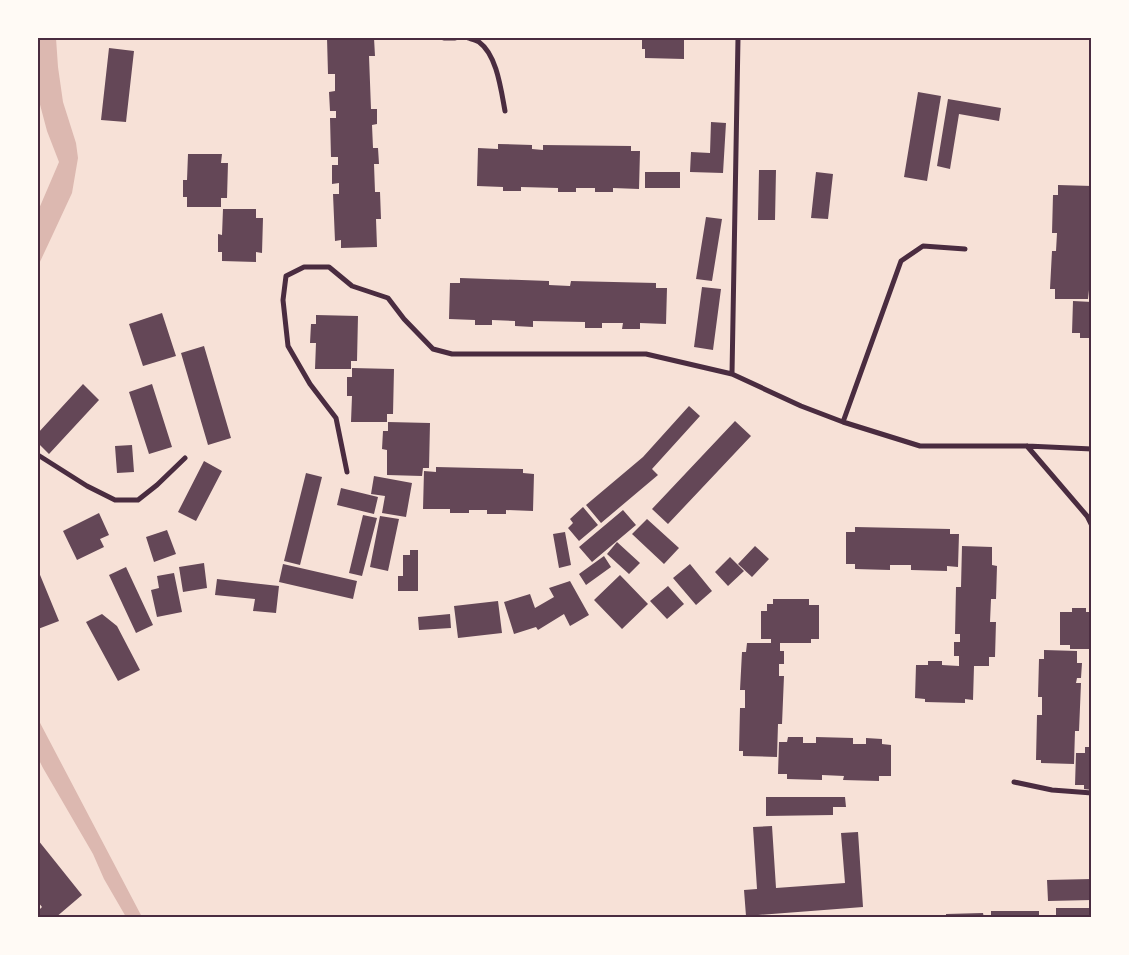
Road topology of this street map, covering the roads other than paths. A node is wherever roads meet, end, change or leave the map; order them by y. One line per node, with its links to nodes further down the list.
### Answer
1 (444, 38): 2 (street)
2 (455, 38)
3 (468, 38): 5 (street)
4 (738, 38): 7 (street)
5 (505, 111)
6 (965, 249): 8 (street)
7 (732, 374): 8 (street); 13 (street)
8 (843, 422): 9 (street)
9 (1027, 446): 10 (street); 14 (street)
10 (1092, 449)
11 (38, 455): 12 (street)
12 (185, 458)
13 (347, 472)
14 (1092, 526)
15 (1014, 782): 16 (street)
16 (1092, 793)

